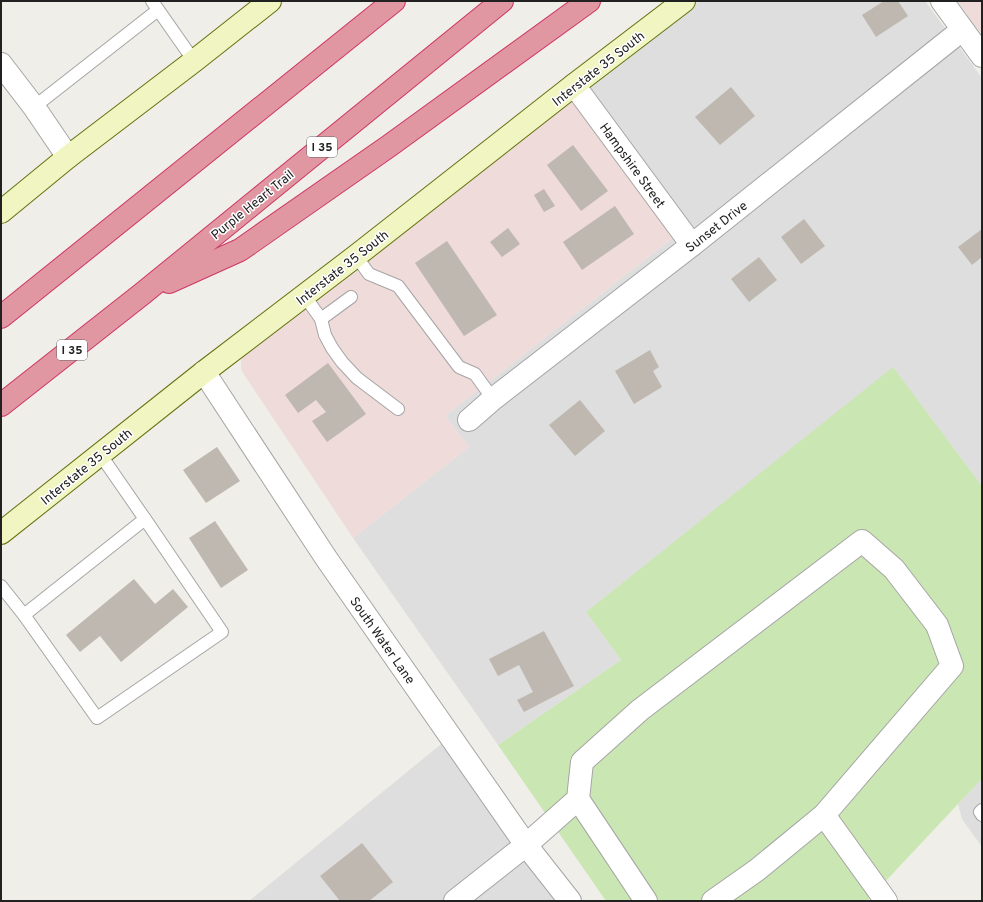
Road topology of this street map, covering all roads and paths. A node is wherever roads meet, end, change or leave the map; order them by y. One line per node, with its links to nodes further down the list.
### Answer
1 (270, 1): 12 (main road)
2 (373, 1): 11 (highway)
3 (394, 1): 11 (highway)
4 (502, 1): 20 (highway, Purple Heart Trail / I 35)
5 (590, 1): 20 (highway)
6 (684, 1): 14 (main road, Interstate 35 South)
7 (942, 1): 9 (street)
8 (155, 5): 12 (lane); 15 (lane)
9 (962, 30): 10 (street); 18 (street, Sunset Drive)
10 (982, 56)
11 (324, 57): 23 (highway)
12 (194, 61): 16 (main road)
13 (1, 64): 15 (street)
14 (574, 85): 18 (street, Hampshire Street); 19 (main road, Interstate 35 South)
15 (34, 107): 16 (street)
16 (68, 157): 17 (main road)
17 (1, 212)
18 (692, 245): 26 (street, Sunset Drive)
19 (356, 256): 21 (main road, Interstate 35 South); 26 (lane)
20 (142, 294): 27 (highway, Purple Heart Trail / I 35)
21 (304, 295): 24 (lane); 25 (main road, Interstate 35 South)
22 (351, 297): 24 (lane)
23 (1, 317)
24 (321, 319): 28 (lane)
25 (204, 372): 30 (main road, Interstate 35 South); 39 (street, South Water Lane)
26 (493, 399): 29 (street, Sunset Drive)
27 (1, 405)
28 (398, 409)
29 (468, 420)
30 (100, 454): 31 (lane); 32 (main road, Interstate 35 South)
31 (145, 520): 34 (lane); 34 (lane)
32 (1, 533)
33 (1, 586): 34 (lane)
34 (24, 614)
35 (578, 799): 37 (street); 39 (street); 42 (street)
36 (982, 810): 38 (lane)
37 (824, 815): 43 (street); 44 (street)
38 (982, 815)
39 (526, 845): 40 (street); 41 (street, South Water Lane)
40 (455, 901)
41 (570, 901)
42 (646, 901)
43 (713, 901)
44 (886, 901)

